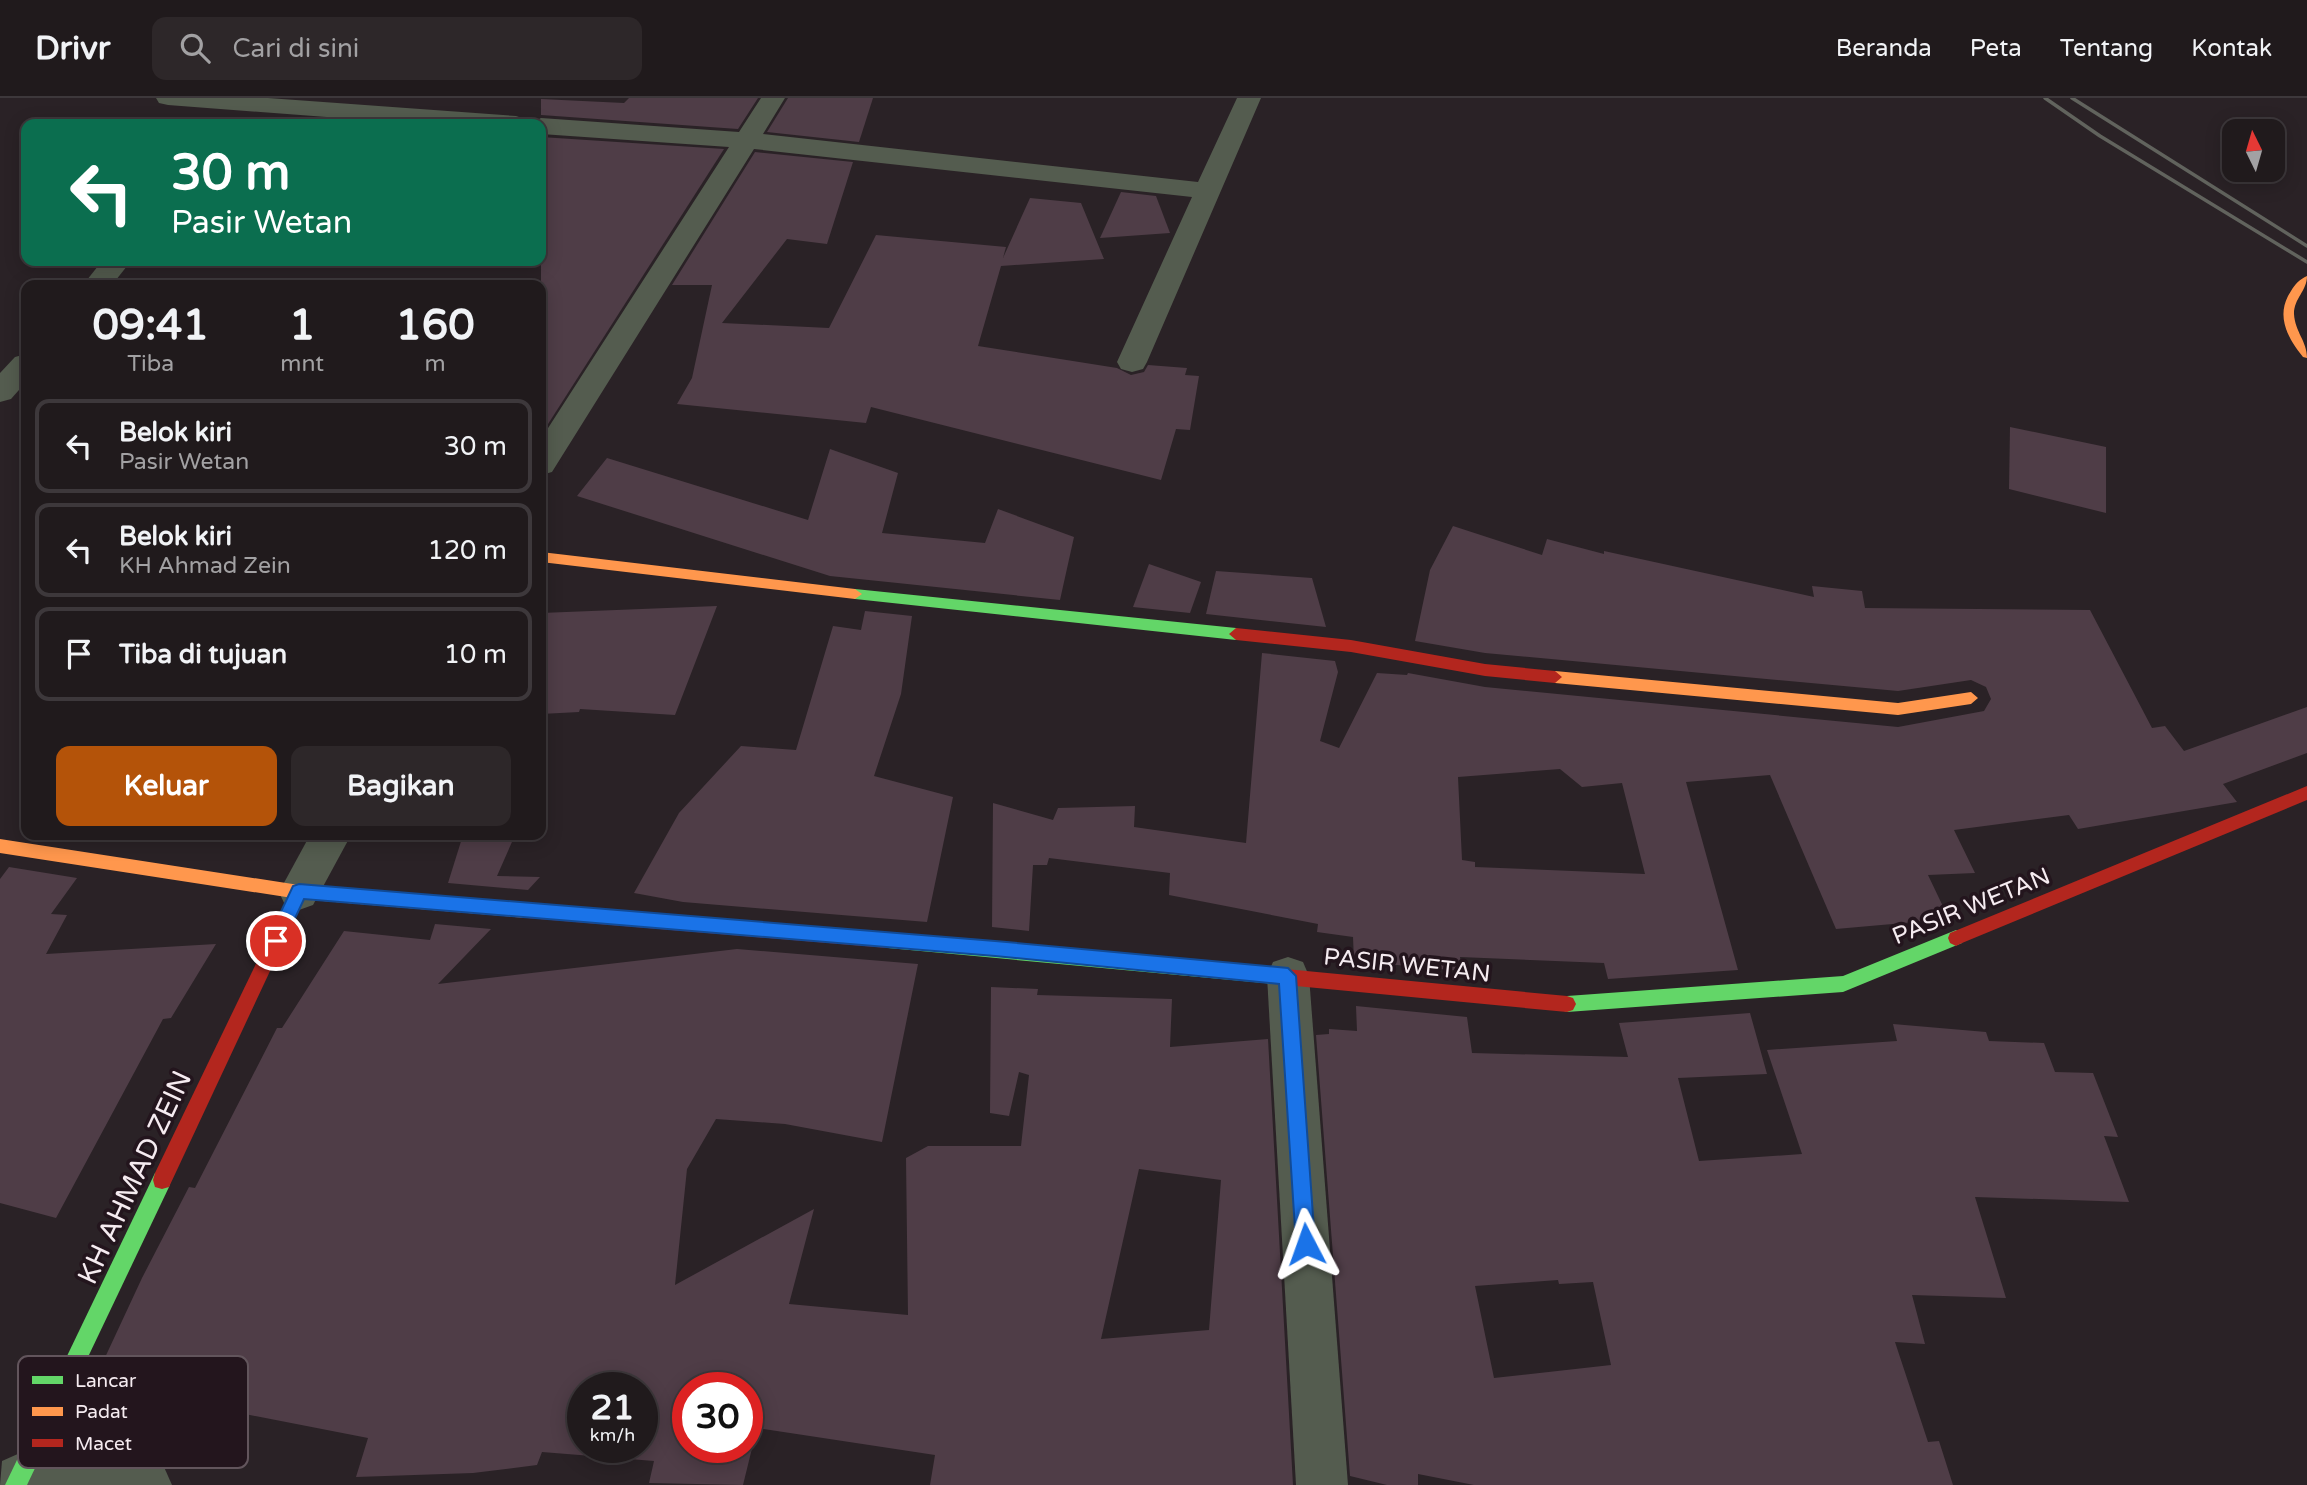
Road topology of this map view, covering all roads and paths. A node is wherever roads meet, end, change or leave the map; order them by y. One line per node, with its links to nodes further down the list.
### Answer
1 (168, 98): 4 (street)
2 (773, 98): 7 (street)
3 (1249, 98): 8 (street)
4 (246, 115): 5 (street)
5 (366, 119)
6 (546, 126): 7 (street)
7 (745, 140): 8 (street); 18 (street)
8 (1206, 191): 14 (street)
9 (113, 266): 10 (street)
10 (101, 280)
11 (2307, 280): 12 (street)
12 (2307, 354)
13 (0, 362): 15 (street)
14 (1132, 362)
15 (21, 364)
16 (21, 369): 17 (street)
17 (0, 392)
18 (546, 456)
19 (546, 558): 20 (street)
20 (1971, 698)
21 (2307, 793): 25 (street, PASIR WETAN)
22 (328, 840): 24 (street)
23 (0, 846): 24 (street, PASIR WETAN)
24 (299, 892): 25 (street, PASIR WETAN); 26 (street, KH AHMAD ZEIN)
25 (1288, 976): 29 (street)
26 (78, 1356)
27 (18, 1482): 28 (street)
28 (146, 1485)
29 (1322, 1485)

